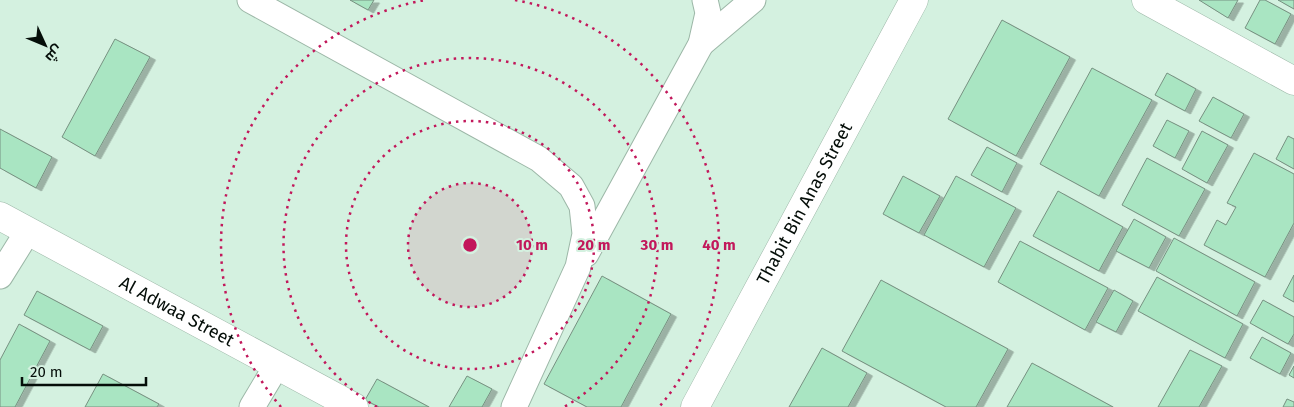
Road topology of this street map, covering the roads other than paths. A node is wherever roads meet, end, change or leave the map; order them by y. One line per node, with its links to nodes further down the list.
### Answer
1 (250, 0): 10 (lane)
2 (705, 0): 6 (lane)
3 (753, 0): 6 (lane)
4 (914, 0): 16 (street, Thabit Bin Anas Street)
5 (1146, 0): 7 (street)
6 (701, 44): 10 (lane)
7 (1294, 81)
8 (0, 216): 9 (street, Al Adwaa Street)
9 (28, 231): 11 (lane); 12 (street, Al Adwaa Street)
10 (578, 267): 15 (lane)
11 (0, 276)
12 (277, 365): 13 (lane); 14 (street, Al Adwaa Street)
13 (252, 407)
14 (354, 407)
15 (514, 407)
16 (695, 407)

